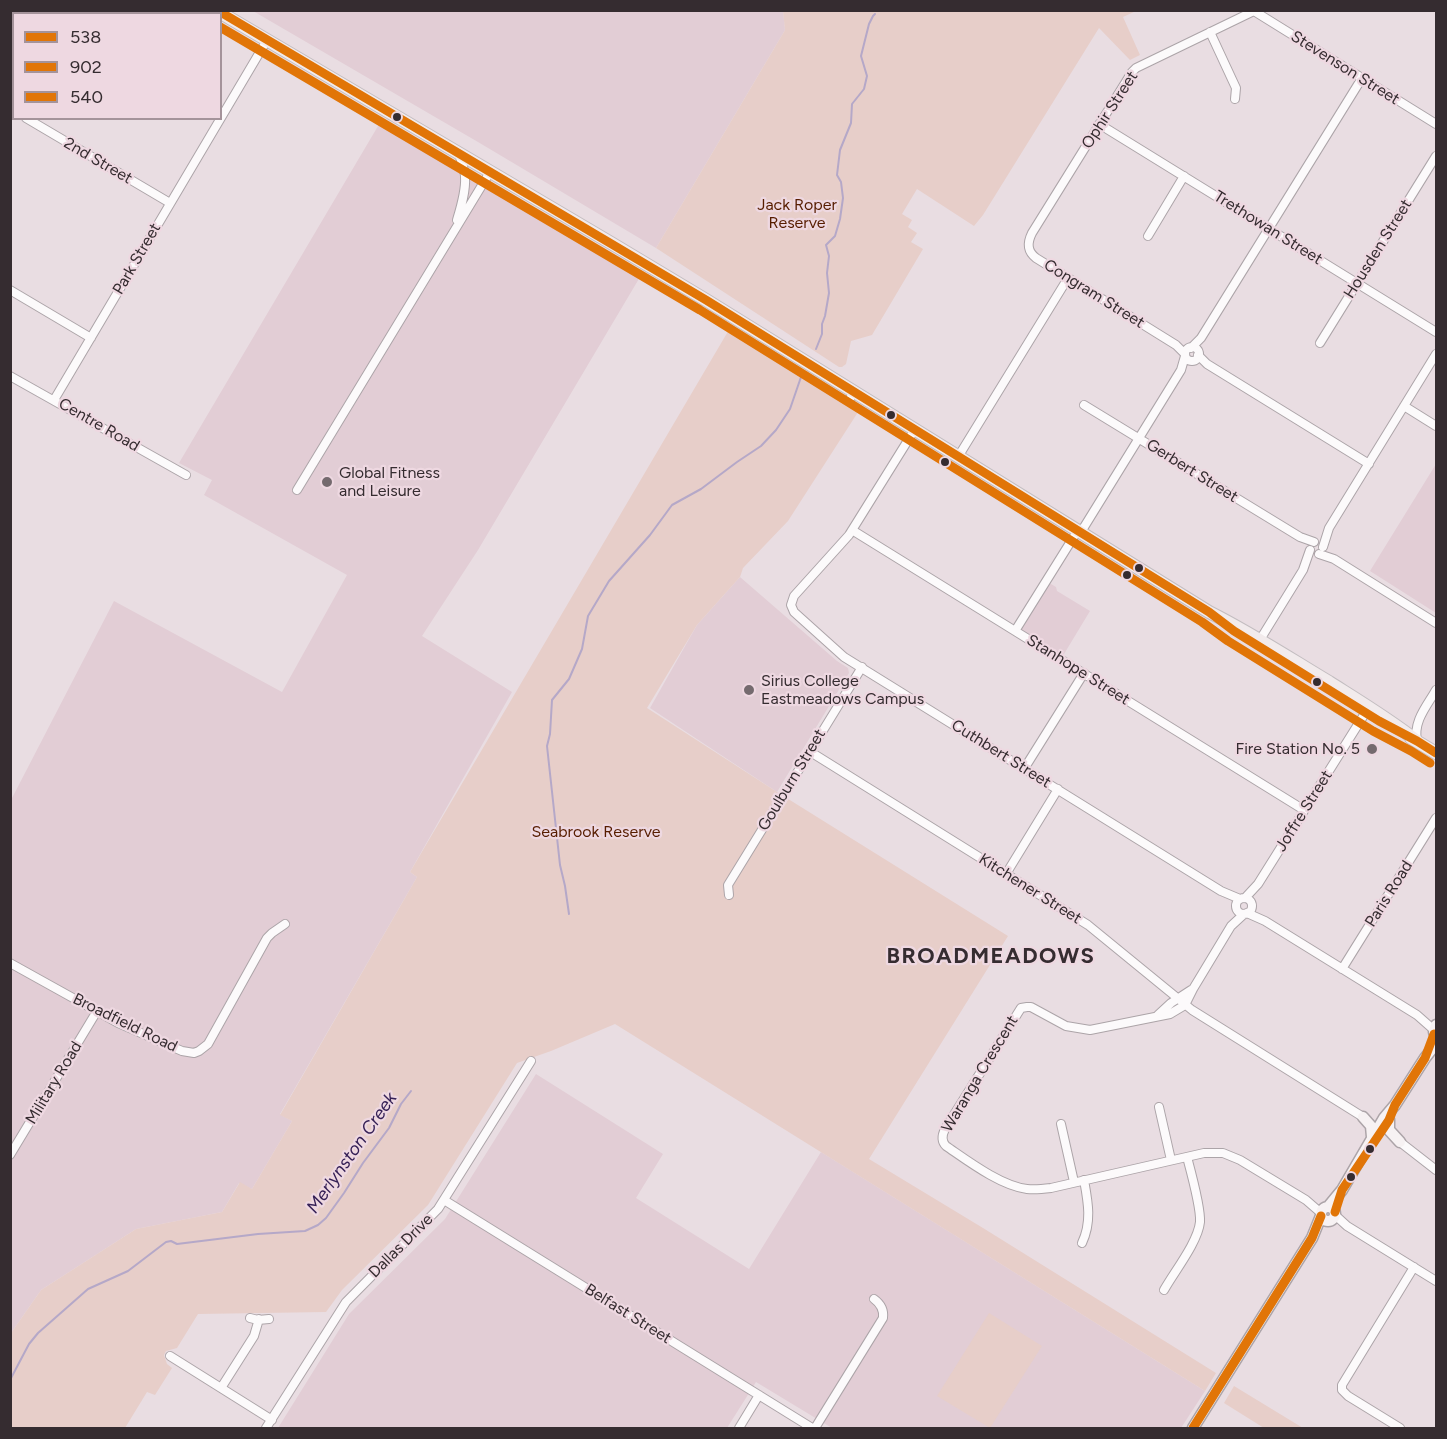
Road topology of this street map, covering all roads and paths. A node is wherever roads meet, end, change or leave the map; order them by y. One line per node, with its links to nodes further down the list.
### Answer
1 (1255, 11): 3 (street, Ophir Street); 5 (street, Stevenson Street)
2 (222, 14): 4 (main road)
3 (1210, 32): 6 (street); 10 (street, Ophir Street)
4 (267, 40): 7 (street, Park Street); 12 (main road)
5 (1362, 78): 11 (street, Stevenson Street); 17 (street)
6 (1235, 99)
7 (222, 116)
8 (29, 120): 16 (street, 2nd Street)
9 (220, 120): 16 (street, Park Street)
10 (1100, 124): 15 (street, Trethowan Street); 19 (street, Ophir Street)
11 (1437, 124)
12 (459, 154): 14 (main road); 18 (street)
13 (1437, 156): 22 (street, Housden Street)
14 (490, 172): 18 (street); 34 (main road)
15 (1184, 176): 17 (street, Trethowan Street); 20 (street)
16 (171, 203): 25 (street, Park Street)
17 (1269, 228): 22 (street, Trethowan Street); 27 (street)
18 (453, 233): 39 (street)
19 (1032, 233): 21 (street, Congram Street)
20 (1148, 236)
21 (1068, 278): 27 (street, Congram Street); 36 (street)
22 (1358, 283): 24 (street, Trethowan Street); 26 (street, Housden Street)
23 (10, 290): 25 (street)
24 (1437, 332)
25 (91, 338): 30 (street, Park Street)
26 (1320, 343)
27 (1192, 354): 35 (street); 37 (street, Congram Street)
28 (1437, 354): 32 (street)
29 (10, 376): 30 (street, Centre Road)
30 (54, 400): 38 (street, Centre Road)
31 (1084, 405): 35 (street, Gerbert Street)
32 (1404, 406): 33 (street); 37 (street)
33 (1437, 426)
34 (915, 429): 36 (main road); 40 (street)
35 (1138, 438): 41 (street); 42 (street, Gerbert Street)
36 (958, 457): 41 (main road)
37 (1369, 464): 42 (street)
38 (186, 475)
39 (297, 490)
40 (852, 530): 44 (street, Stanhope Street); 46 (street, Cuthbert Street)
41 (1079, 531): 44 (street); 45 (main road)
42 (1316, 549): 43 (street); 45 (street)
43 (1437, 623)
44 (1015, 631): 47 (street, Stanhope Street)
45 (1258, 642): 49 (main road)
46 (862, 667): 53 (street, Goulburn Street); 55 (street, Cuthbert Street)
47 (1084, 673): 55 (street); 57 (street, Stanhope Street)
48 (1437, 690): 50 (street)
49 (1367, 710): 51 (main road); 52 (main road); 57 (street, Joffre Street)
50 (1418, 719): 51 (street); 52 (street)
51 (1401, 729): 52 (main road)
52 (1417, 741): 54 (main road)
53 (809, 752): 59 (street, Kitchener Street); 60 (street, Goulburn Street)
54 (1437, 753)
55 (1024, 768): 56 (street, Cuthbert Street)
56 (1058, 789): 59 (street); 61 (street, Cuthbert Street)
57 (1304, 810): 61 (street, Joffre Street)
58 (1437, 818): 64 (street, Paris Road)
59 (1005, 874): 66 (street, Kitchener Street)
60 (729, 895)
61 (1244, 906): 64 (street, Cuthbert Street); 65 (street, Joffre Street)
62 (285, 924): 68 (street, Broadfield Road)
63 (10, 963): 68 (street, Broadfield Road)
64 (1342, 969): 70 (street, Cuthbert Street)
65 (1193, 989): 66 (street, Joffre Street); 67 (street, Joffre Street)
66 (1178, 999): 67 (street, Kitchener Street); 69 (street, Waranga Crescent)
67 (1185, 1005): 69 (street, Waranga Crescent); 73 (street, Kitchener Street)
68 (97, 1011): 78 (street, Military Road)
69 (1157, 1016): 83 (street, Waranga Crescent)
70 (1436, 1032): 74 (street)
71 (531, 1061): 84 (street, Dallas Drive)
72 (1159, 1107): 80 (street)
73 (1363, 1117): 74 (street); 76 (street)
74 (1386, 1119): 76 (street); 77 (street)
75 (1061, 1124): 83 (street)
76 (1375, 1139): 77 (street); 85 (street)
77 (1400, 1142): 81 (street)
78 (10, 1155)
79 (1187, 1157): 80 (street, Waranga Crescent); 85 (street, Waranga Crescent); 89 (street)
80 (1171, 1160): 82 (street, Waranga Crescent)
81 (1437, 1170)
82 (1084, 1180): 83 (street, Waranga Crescent); 86 (street)
83 (1074, 1182)
84 (444, 1200): 96 (street, Belfast Street); 97 (street, Dallas Drive)
85 (1328, 1214): 87 (street, Waranga Crescent); 101 (street)
86 (1082, 1243)
87 (1414, 1267): 88 (street, Waranga Crescent); 102 (street)
88 (1437, 1281)
89 (1164, 1290)
90 (874, 1299): 100 (street)
91 (250, 1318): 92 (street)
92 (259, 1319): 93 (street); 95 (street)
93 (269, 1319)
94 (170, 1356): 95 (street)
95 (221, 1388): 97 (street)
96 (759, 1395): 99 (street); 100 (street, Belfast Street)
97 (272, 1420): 98 (street, Dallas Drive)
98 (266, 1428)
99 (739, 1428)
100 (814, 1428)
101 (1193, 1428)
102 (1400, 1428)

